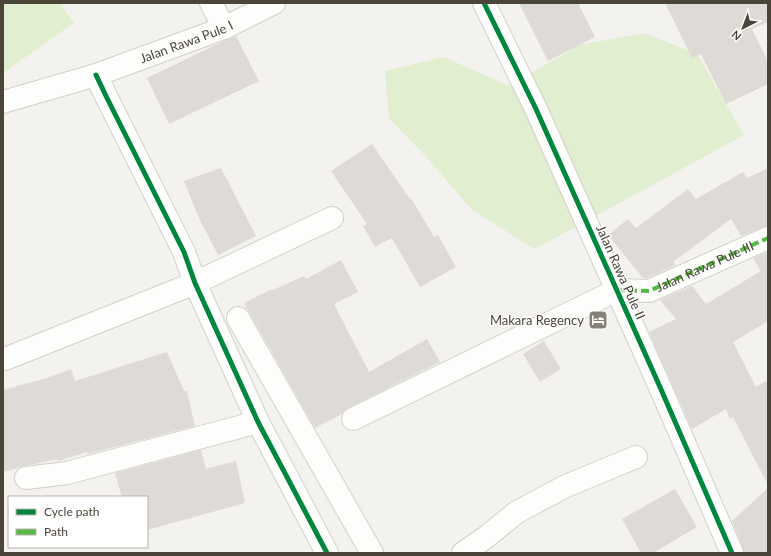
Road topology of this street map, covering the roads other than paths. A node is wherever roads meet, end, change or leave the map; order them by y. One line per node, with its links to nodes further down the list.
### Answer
1 (211, 3): 4 (street)
2 (274, 3): 4 (street, Jalan Rawa Pule I)
3 (484, 3): 10 (street, Jalan Rawa Pule II)
4 (224, 28): 5 (street, Jalan Rawa Pule I)
5 (96, 75): 6 (street, Jalan Rawa Pule I); 9 (street)
6 (3, 102)
7 (332, 218): 9 (street)
8 (768, 238): 10 (street, Jalan Rawa Pule III)
9 (194, 282): 12 (street); 14 (street)
10 (617, 290): 13 (street); 20 (street, Jalan Rawa Pule II)
11 (238, 318): 18 (street)
12 (4, 359)
13 (353, 419)
14 (258, 422): 16 (street); 17 (street)
15 (636, 457): 19 (street)
16 (26, 478)
17 (327, 553)
18 (372, 553)
19 (463, 553)
20 (732, 553)

